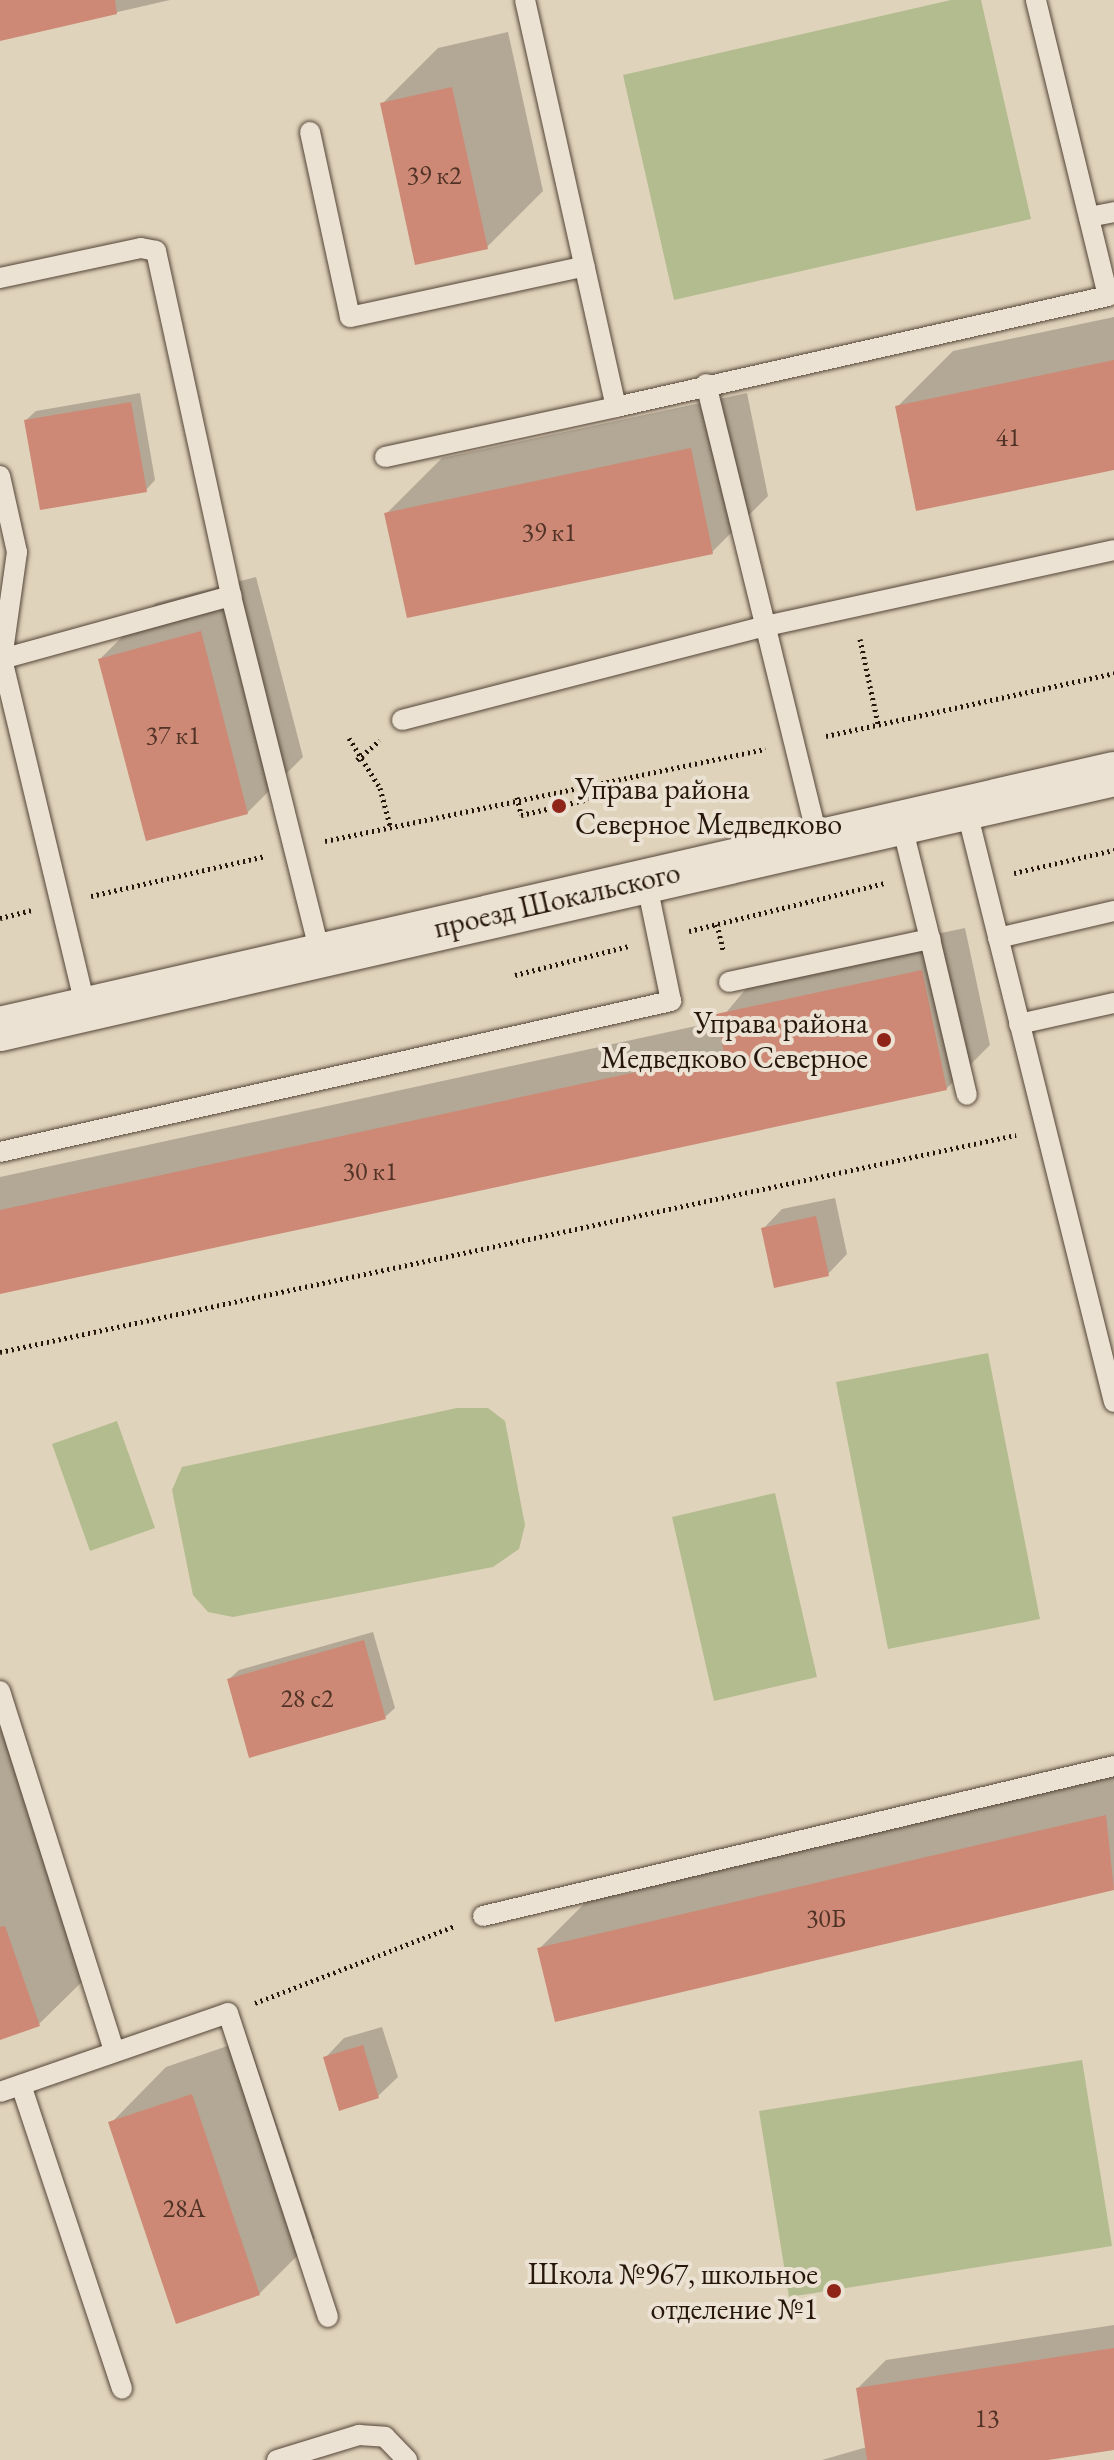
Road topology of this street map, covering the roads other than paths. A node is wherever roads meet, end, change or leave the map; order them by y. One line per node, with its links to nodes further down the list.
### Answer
1 (525, 0): 6 (lane)
2 (1036, 0): 5 (lane)
3 (310, 132): 6 (lane)
4 (1114, 212): 5 (lane)
5 (1089, 217): 8 (lane)
6 (585, 266): 10 (lane)
7 (0, 278): 14 (lane)
8 (1111, 295): 9 (lane)
9 (706, 384): 10 (lane); 15 (lane)
10 (616, 407): 11 (lane)
11 (385, 457)
12 (0, 476): 16 (lane)
13 (1114, 550): 15 (lane)
14 (231, 596): 16 (lane); 26 (lane)
15 (766, 626): 17 (lane); 21 (lane)
16 (2, 659): 29 (lane)
17 (402, 720)
18 (1114, 774): 19 (street, проезд Шокальского)
19 (966, 808): 20 (street, проезд Шокальского); 24 (lane)
20 (901, 822): 21 (street, проезд Шокальского); 25 (lane)
21 (818, 840): 22 (street, проезд Шокальского)
22 (646, 880): 26 (street, проезд Шокальского); 33 (lane)
23 (1114, 911): 24 (lane)
24 (998, 938): 30 (lane)
25 (930, 939): 27 (lane); 32 (lane)
26 (320, 954): 29 (street, проезд Шокальского)
27 (729, 982)
28 (1114, 1003): 30 (lane)
29 (86, 1008): 31 (street, проезд Шокальского)
30 (1019, 1024): 34 (lane)
31 (0, 1029)
32 (967, 1095)
33 (0, 1152)
34 (1114, 1402)
35 (0, 1691): 38 (lane)
36 (1114, 1766): 37 (lane)
37 (483, 1916)
38 (114, 2050): 39 (lane); 41 (lane)
39 (21, 2085): 40 (lane); 42 (lane)
40 (0, 2092)
41 (328, 2317)
42 (122, 2389)
43 (277, 2460): 44 (lane)
44 (407, 2460)

